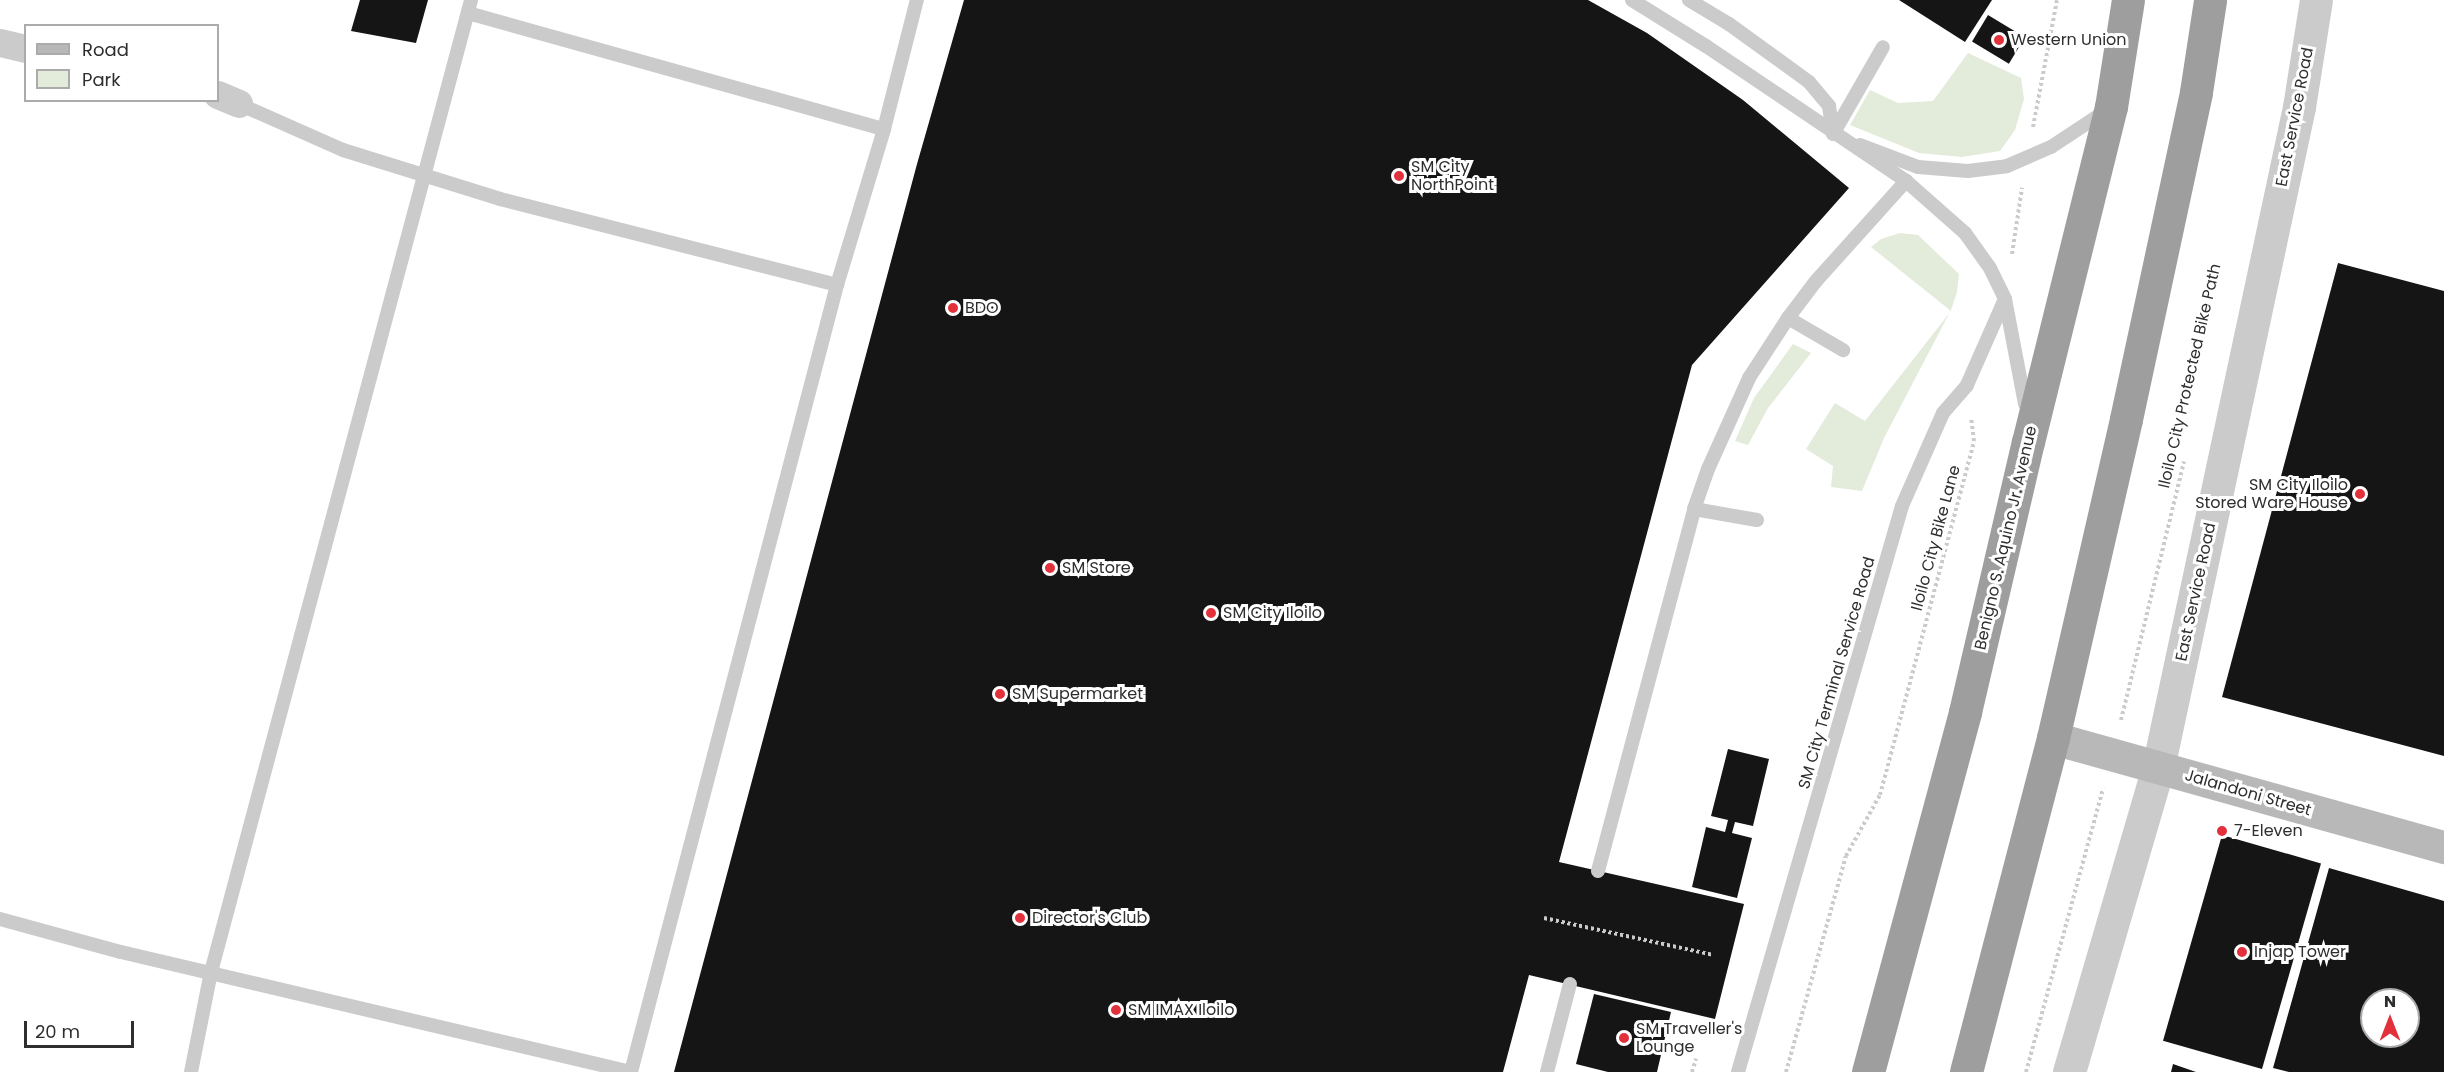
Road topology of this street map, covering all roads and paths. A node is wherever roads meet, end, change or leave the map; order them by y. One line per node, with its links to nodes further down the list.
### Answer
1 (916, 0): 14 (lane)
2 (1632, 0): 15 (lane)
3 (1689, 0): 15 (lane)
4 (2057, 0): 16 (path)
5 (2128, 0): 13 (highway, Benigno S. Aquino Jr. Avenue)
6 (2210, 0): 28 (highway)
7 (2316, 0): 30 (street, East Service Road)
8 (469, 7): 14 (lane); 17 (lane)
9 (0, 43): 11 (street)
10 (1883, 47): 15 (lane)
11 (24, 49)
12 (228, 100): 17 (lane)
13 (2111, 107): 16 (lane); 24 (highway, Benigno S. Aquino Jr. Avenue)
14 (884, 129): 19 (lane)
15 (1833, 135): 16 (lane); 18 (lane)
16 (2027, 157): 20 (path)
17 (425, 176): 19 (lane); 36 (lane)
18 (1906, 182): 20 (lane); 21 (lane)
19 (837, 285): 40 (lane)
20 (2005, 299): 23 (lane, SM City Terminal Service Road); 24 (lane)
21 (1788, 318): 22 (lane); 26 (lane)
22 (1843, 350)
23 (1967, 384): 43 (lane, SM City Terminal Service Road); 44 (path, Iloilo City Bike Lane)
24 (2028, 442): 45 (highway, Benigno S. Aquino Jr. Avenue)
25 (2184, 461): 29 (path, Iloilo City Protected Bike Path)
26 (1694, 509): 27 (lane); 32 (lane)
27 (1757, 520)
28 (2053, 738): 29 (main road, Jalandoni Street); 46 (highway)
29 (2112, 755): 30 (main road, Jalandoni Street); 47 (path, Iloilo City Protected Bike Path)
30 (2158, 768): 31 (main road, Jalandoni Street); 48 (street, East Service Road)
31 (2444, 847)
32 (1598, 871)
33 (1544, 918): 35 (path)
34 (0, 919): 36 (lane)
35 (1713, 955)
36 (211, 972): 39 (lane); 40 (lane)
37 (1570, 984): 41 (lane)
38 (1696, 1059): 42 (path)
39 (191, 1072)
40 (631, 1072)
41 (1547, 1072)
42 (1692, 1072)
43 (1738, 1072)
44 (1786, 1072)
45 (1868, 1072)
46 (1966, 1072)
47 (2026, 1072)
48 (2069, 1072)

